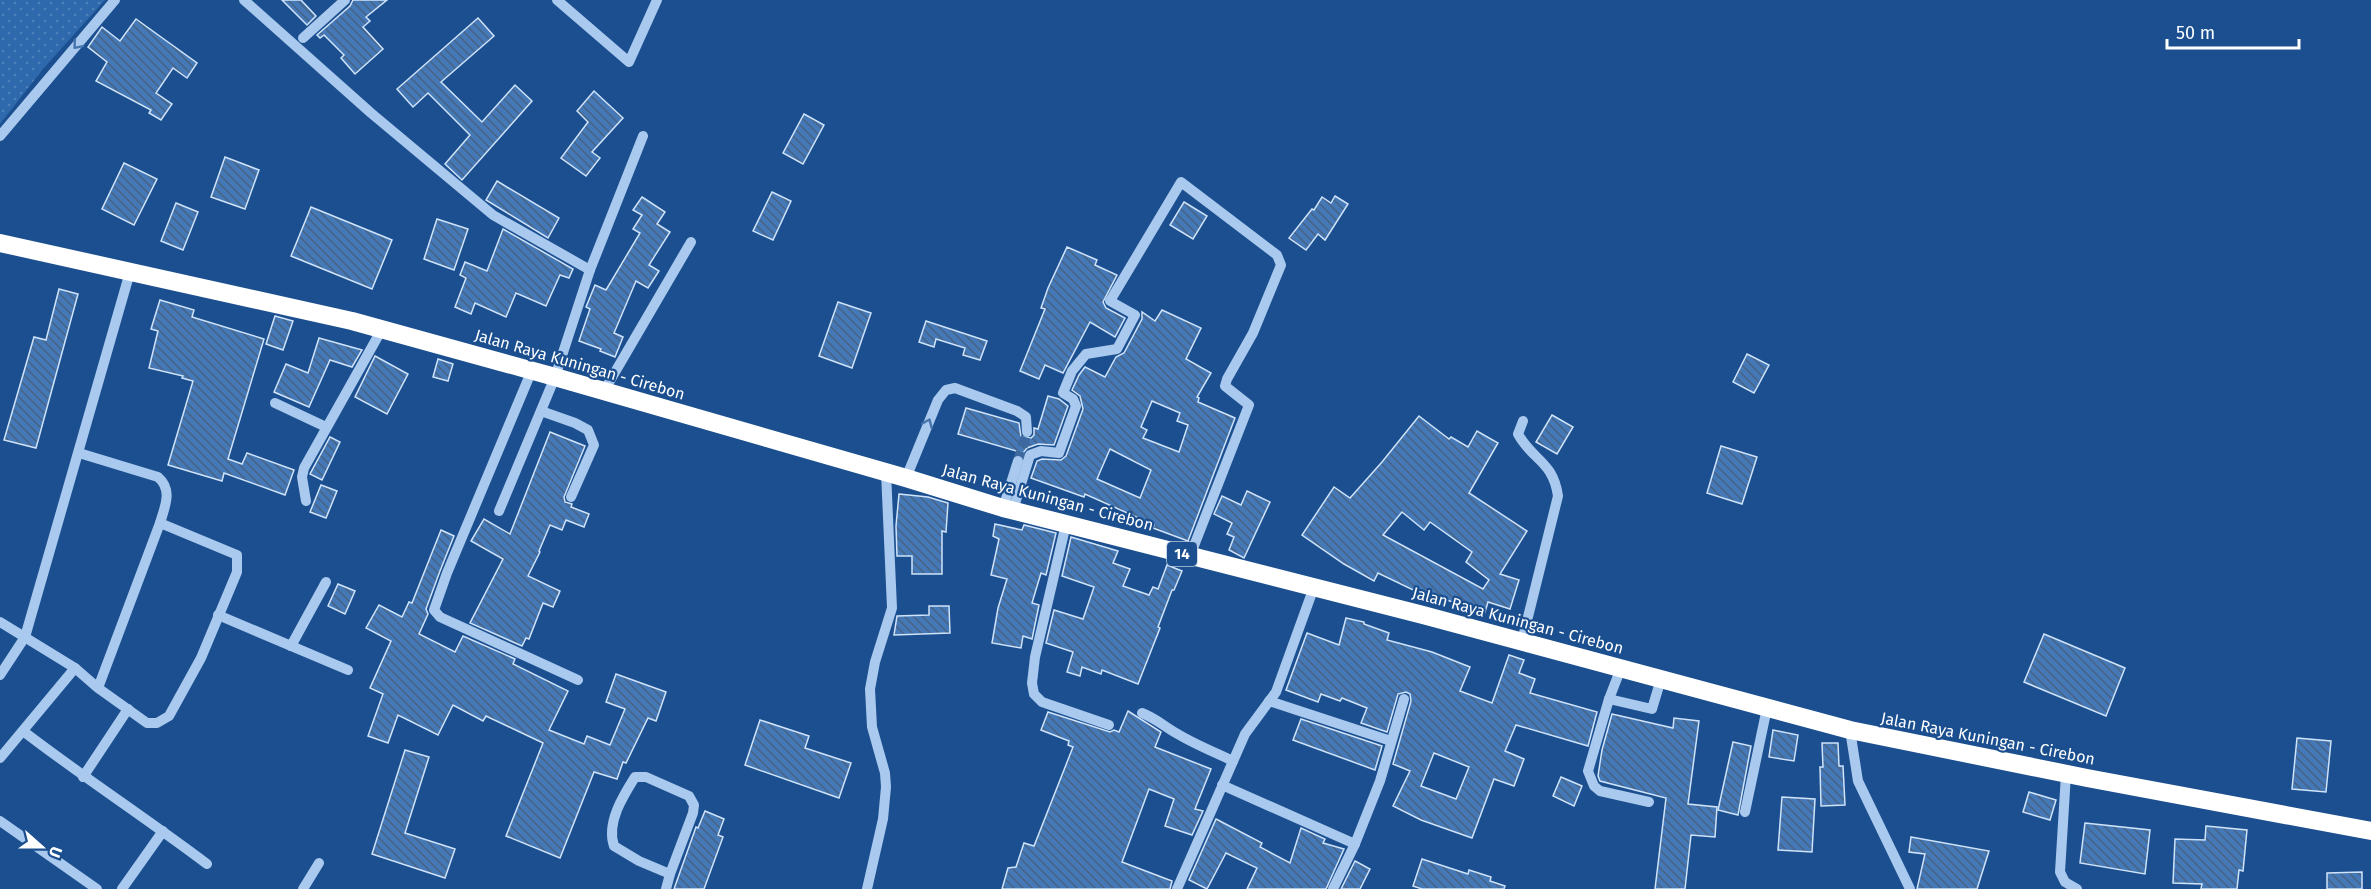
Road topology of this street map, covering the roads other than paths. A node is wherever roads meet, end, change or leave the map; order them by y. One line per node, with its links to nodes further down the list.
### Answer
1 (115, 0): 7 (street, one-way to 7)
2 (244, 0): 11 (street)
3 (345, 0): 6 (street)
4 (557, 0): 5 (street)
5 (657, 0)
6 (303, 38)
7 (0, 136)
8 (644, 136): 11 (street)
9 (691, 242): 16 (street)
10 (0, 243): 12 (highway, Jalan Raya Kuningan - Cirebon / 14)
11 (590, 270): 15 (street)
12 (130, 272): 13 (highway, Jalan Raya Kuningan - Cirebon / 14); 22 (street)
13 (382, 329): 14 (highway, Jalan Raya Kuningan - Cirebon / 14); 20 (street)
14 (532, 370): 15 (highway, Jalan Raya Kuningan - Cirebon / 14); 45 (street)
15 (555, 377): 16 (highway, Jalan Raya Kuningan - Cirebon / 14); 18 (street)
16 (604, 391): 24 (highway, Jalan Raya Kuningan - Cirebon / 14)
17 (275, 403): 20 (street)
18 (541, 411): 26 (street); 29 (street)
19 (1523, 421): 38 (street)
20 (326, 427): 27 (street)
21 (1027, 432): 25 (street, one-way to 21)
22 (79, 453): 30 (street); 37 (street)
23 (1018, 461): 28 (street)
24 (886, 472): 25 (highway, Jalan Raya Kuningan - Cirebon / 14); 75 (street)
25 (906, 478): 28 (highway, Jalan Raya Kuningan - Cirebon / 14)
26 (571, 497)
27 (306, 501)
28 (1008, 509): 31 (highway, Jalan Raya Kuningan - Cirebon / 14); 32 (street)
29 (499, 511)
30 (160, 523): 35 (street); 46 (street)
31 (1066, 524): 32 (highway, Jalan Raya Kuningan - Cirebon / 14); 53 (street)
32 (1190, 556): 34 (highway, Jalan Raya Kuningan - Cirebon / 14)
33 (326, 582): 39 (street)
34 (1314, 587): 38 (highway, Jalan Raya Kuningan - Cirebon / 14); 49 (street)
35 (218, 615): 39 (street); 51 (street)
36 (0, 622): 37 (street)
37 (25, 637): 40 (street); 43 (street)
38 (1522, 641): 41 (highway, Jalan Raya Kuningan - Cirebon / 14)
39 (291, 646): 42 (street)
40 (75, 668): 46 (street); 55 (street)
41 (1621, 668): 44 (highway, Jalan Raya Kuningan - Cirebon / 14); 48 (street)
42 (348, 670)
43 (0, 675)
44 (1662, 679): 48 (street); 50 (highway, Jalan Raya Kuningan - Cirebon / 14)
45 (578, 680)
46 (98, 688): 51 (street)
47 (1404, 699): 56 (street)
48 (1610, 699): 62 (street)
49 (1269, 701): 56 (street); 58 (street)
50 (1767, 708): 54 (highway, Jalan Raya Kuningan - Cirebon / 14); 63 (street)
51 (128, 709): 60 (street)
52 (1142, 713): 58 (street)
53 (1109, 725)
54 (1850, 730): 59 (highway, Jalan Raya Kuningan - Cirebon / 14); 78 (street)
55 (23, 731): 57 (street); 60 (street)
56 (1391, 741): 67 (street)
57 (0, 758)
58 (1233, 761): 61 (street)
59 (2066, 774): 66 (highway, Jalan Raya Kuningan - Cirebon / 14); 79 (street)
60 (83, 777): 65 (street)
61 (1222, 785): 67 (street); 76 (street)
62 (1649, 802)
63 (1744, 813)
64 (0, 821): 71 (street)
65 (163, 831): 69 (street); 72 (street)
66 (2371, 831)
67 (1355, 844): 77 (street)
68 (319, 863): 73 (street)
69 (207, 864)
70 (670, 874): 70 (street); 74 (street)
71 (97, 889)
72 (122, 889)
73 (303, 889)
74 (666, 889)
75 (867, 889)
76 (1177, 889)
77 (1333, 889)
78 (1911, 889)
79 (2077, 889)

